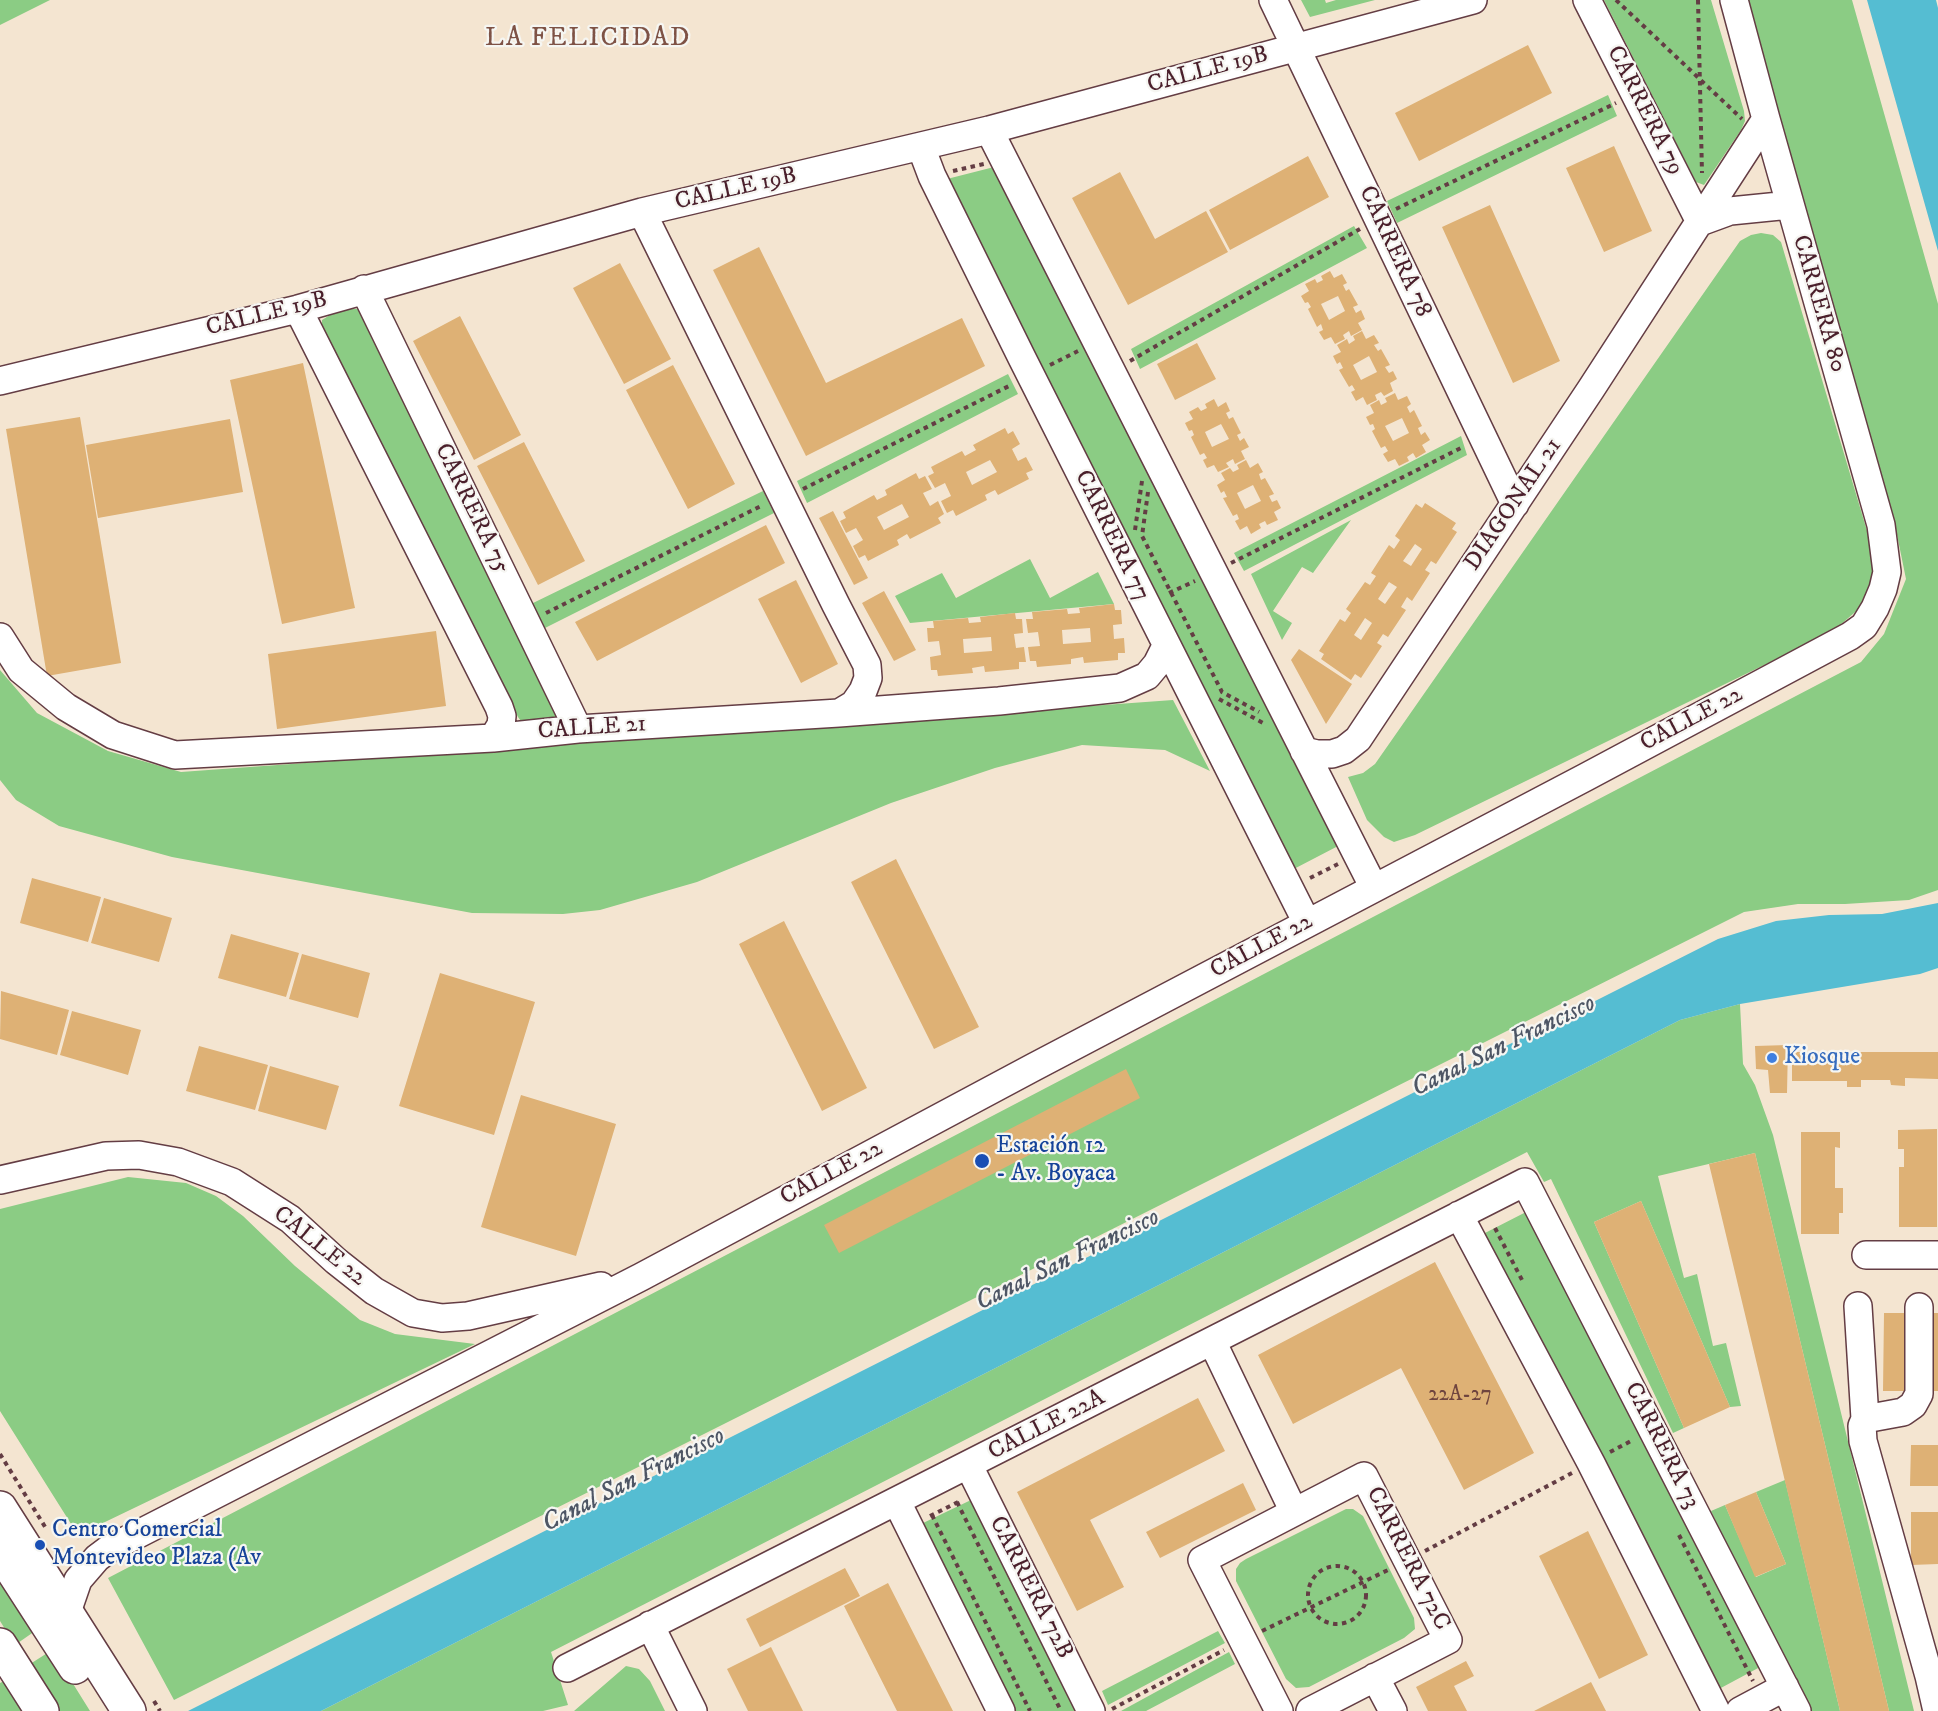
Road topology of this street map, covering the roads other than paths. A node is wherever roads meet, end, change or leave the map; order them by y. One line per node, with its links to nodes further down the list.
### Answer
1 (1273, 0): 5 (street, CARRERA 78)
2 (1473, 0): 5 (street, CALLE 19B)
3 (1587, 0): 11 (street, CARRERA 79)
4 (1734, 0): 6 (street, CARRERA 80)
5 (1297, 47): 7 (street, CALLE 19B); 15 (street, CARRERA 78)
6 (1756, 121): 9 (street, CARRERA 80); 11 (street, DIAGONAL 21)
7 (989, 130): 8 (street, CALLE 19B); 22 (street)
8 (921, 147): 10 (street, CALLE 19B); 18 (street, CARRERA 77)
9 (1790, 205): 11 (street); 16 (street, CARRERA 80)
10 (642, 212): 12 (street, CALLE 19B); 19 (street)
11 (1700, 222): 15 (street, DIAGONAL 21)
12 (364, 289): 13 (street, CALLE 19B); 20 (street, CARRERA 75)
13 (298, 309): 14 (street, CALLE 19B); 21 (street)
14 (0, 381)
15 (1515, 504): 22 (street, DIAGONAL 21)
16 (1875, 608): 23 (street, CALLE 22)
17 (0, 637): 21 (street, CALLE 21)
18 (1166, 646): 19 (street, CALLE 21); 24 (street, CARRERA 77)
19 (839, 713): 20 (street, CALLE 21)
20 (578, 729): 21 (street, CALLE 21)
21 (492, 738)
22 (1304, 751): 23 (street)
23 (1374, 888): 24 (street, CALLE 22)
24 (1307, 923): 30 (street, CALLE 22)
25 (0, 1180): 30 (street, CALLE 22)
26 (1525, 1182): 27 (street, CALLE 22A); 45 (street, CARRERA 73)
27 (1459, 1215): 33 (street, CALLE 22A); 55 (street)
28 (1866, 1255): 29 (street)
29 (1938, 1255)
30 (640, 1277): 40 (street, CALLE 22)
31 (1858, 1306): 34 (street)
32 (1919, 1307): 34 (street)
33 (1212, 1341): 35 (street, CALLE 22A); 38 (street)
34 (1865, 1419): 58 (street)
35 (969, 1466): 36 (street, CALLE 22A); 51 (street, CARRERA 72B)
36 (897, 1502): 41 (street, CALLE 22A); 50 (street)
37 (0, 1508): 40 (highway)
38 (1294, 1512): 44 (street, CARRERA 72C); 52 (street, CARRERA 72C)
39 (0, 1551): 47 (highway)
40 (67, 1612): 48 (highway)
41 (650, 1625): 43 (street, CALLE 22A); 49 (street)
42 (0, 1645): 46 (highway)
43 (567, 1668)
44 (1376, 1677): 53 (street, CARRERA 72C); 54 (street)
45 (1785, 1687): 56 (street); 57 (street, CARRERA 73)
46 (42, 1711)
47 (104, 1711)
48 (129, 1711)
49 (693, 1711)
50 (1001, 1711)
51 (1091, 1711)
52 (1279, 1711)
53 (1310, 1711)
54 (1393, 1711)
55 (1716, 1711)
56 (1740, 1711)
57 (1797, 1711)
58 (1937, 1711)

